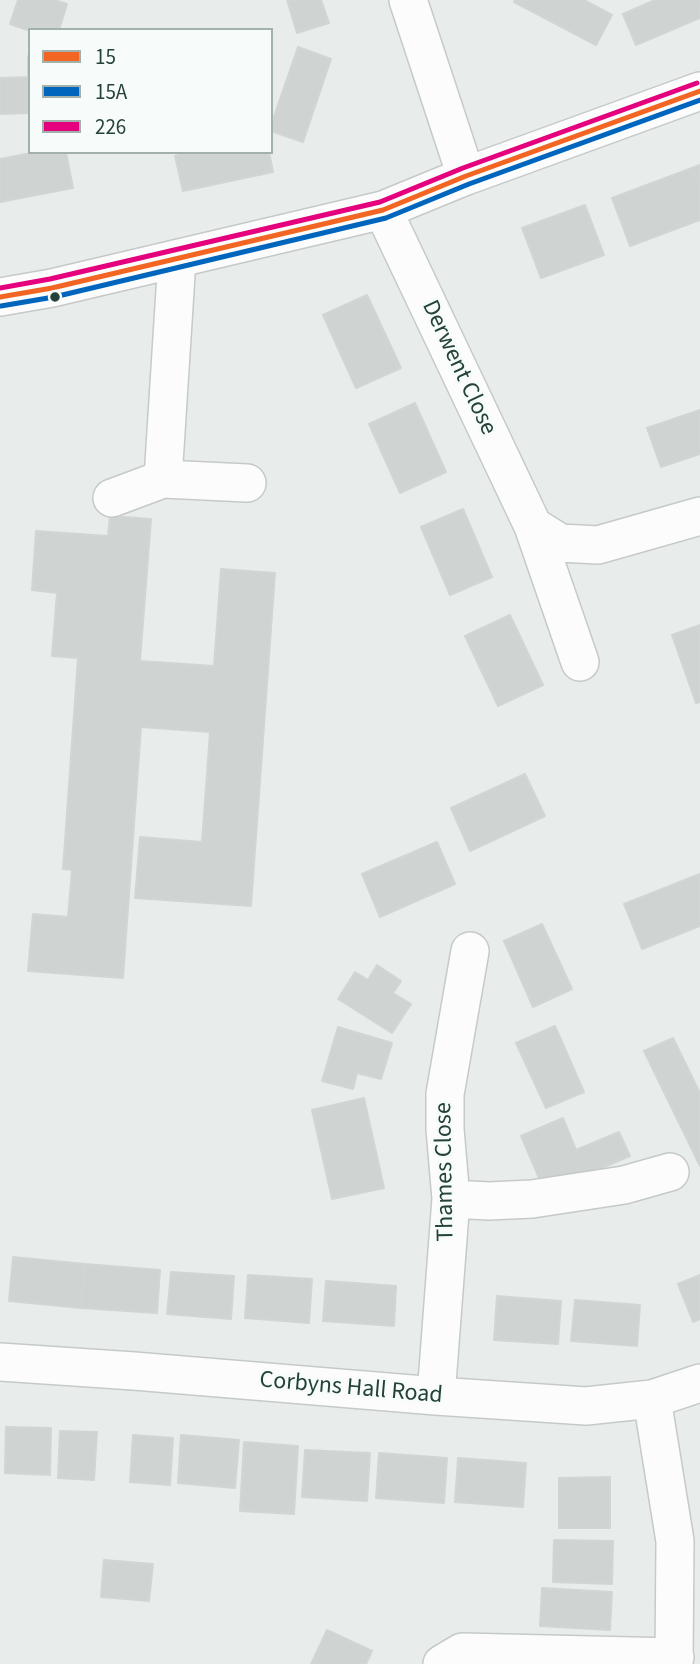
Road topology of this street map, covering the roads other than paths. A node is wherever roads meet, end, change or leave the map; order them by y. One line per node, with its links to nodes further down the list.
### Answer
1 (408, 0): 3 (street)
2 (700, 91): 3 (street)
3 (466, 176): 4 (street)
4 (383, 210): 5 (street); 11 (street, Derwent Close)
5 (177, 259): 6 (street); 7 (street)
6 (0, 297)
7 (163, 478): 8 (street); 9 (street)
8 (247, 483)
9 (112, 498)
10 (700, 516): 11 (street)
11 (533, 526): 12 (street, Derwent Close)
12 (580, 662)
13 (470, 951): 15 (street, Thames Close)
14 (670, 1172): 15 (street)
15 (452, 1199): 18 (street, Thames Close)
16 (0, 1362): 18 (street, Corbyns Hall Road)
17 (700, 1384): 19 (street, Corbyns Hall Road)
18 (436, 1396): 19 (street, Corbyns Hall Road)
19 (652, 1399): 20 (street)
20 (675, 1661): 21 (street)
21 (442, 1664)

